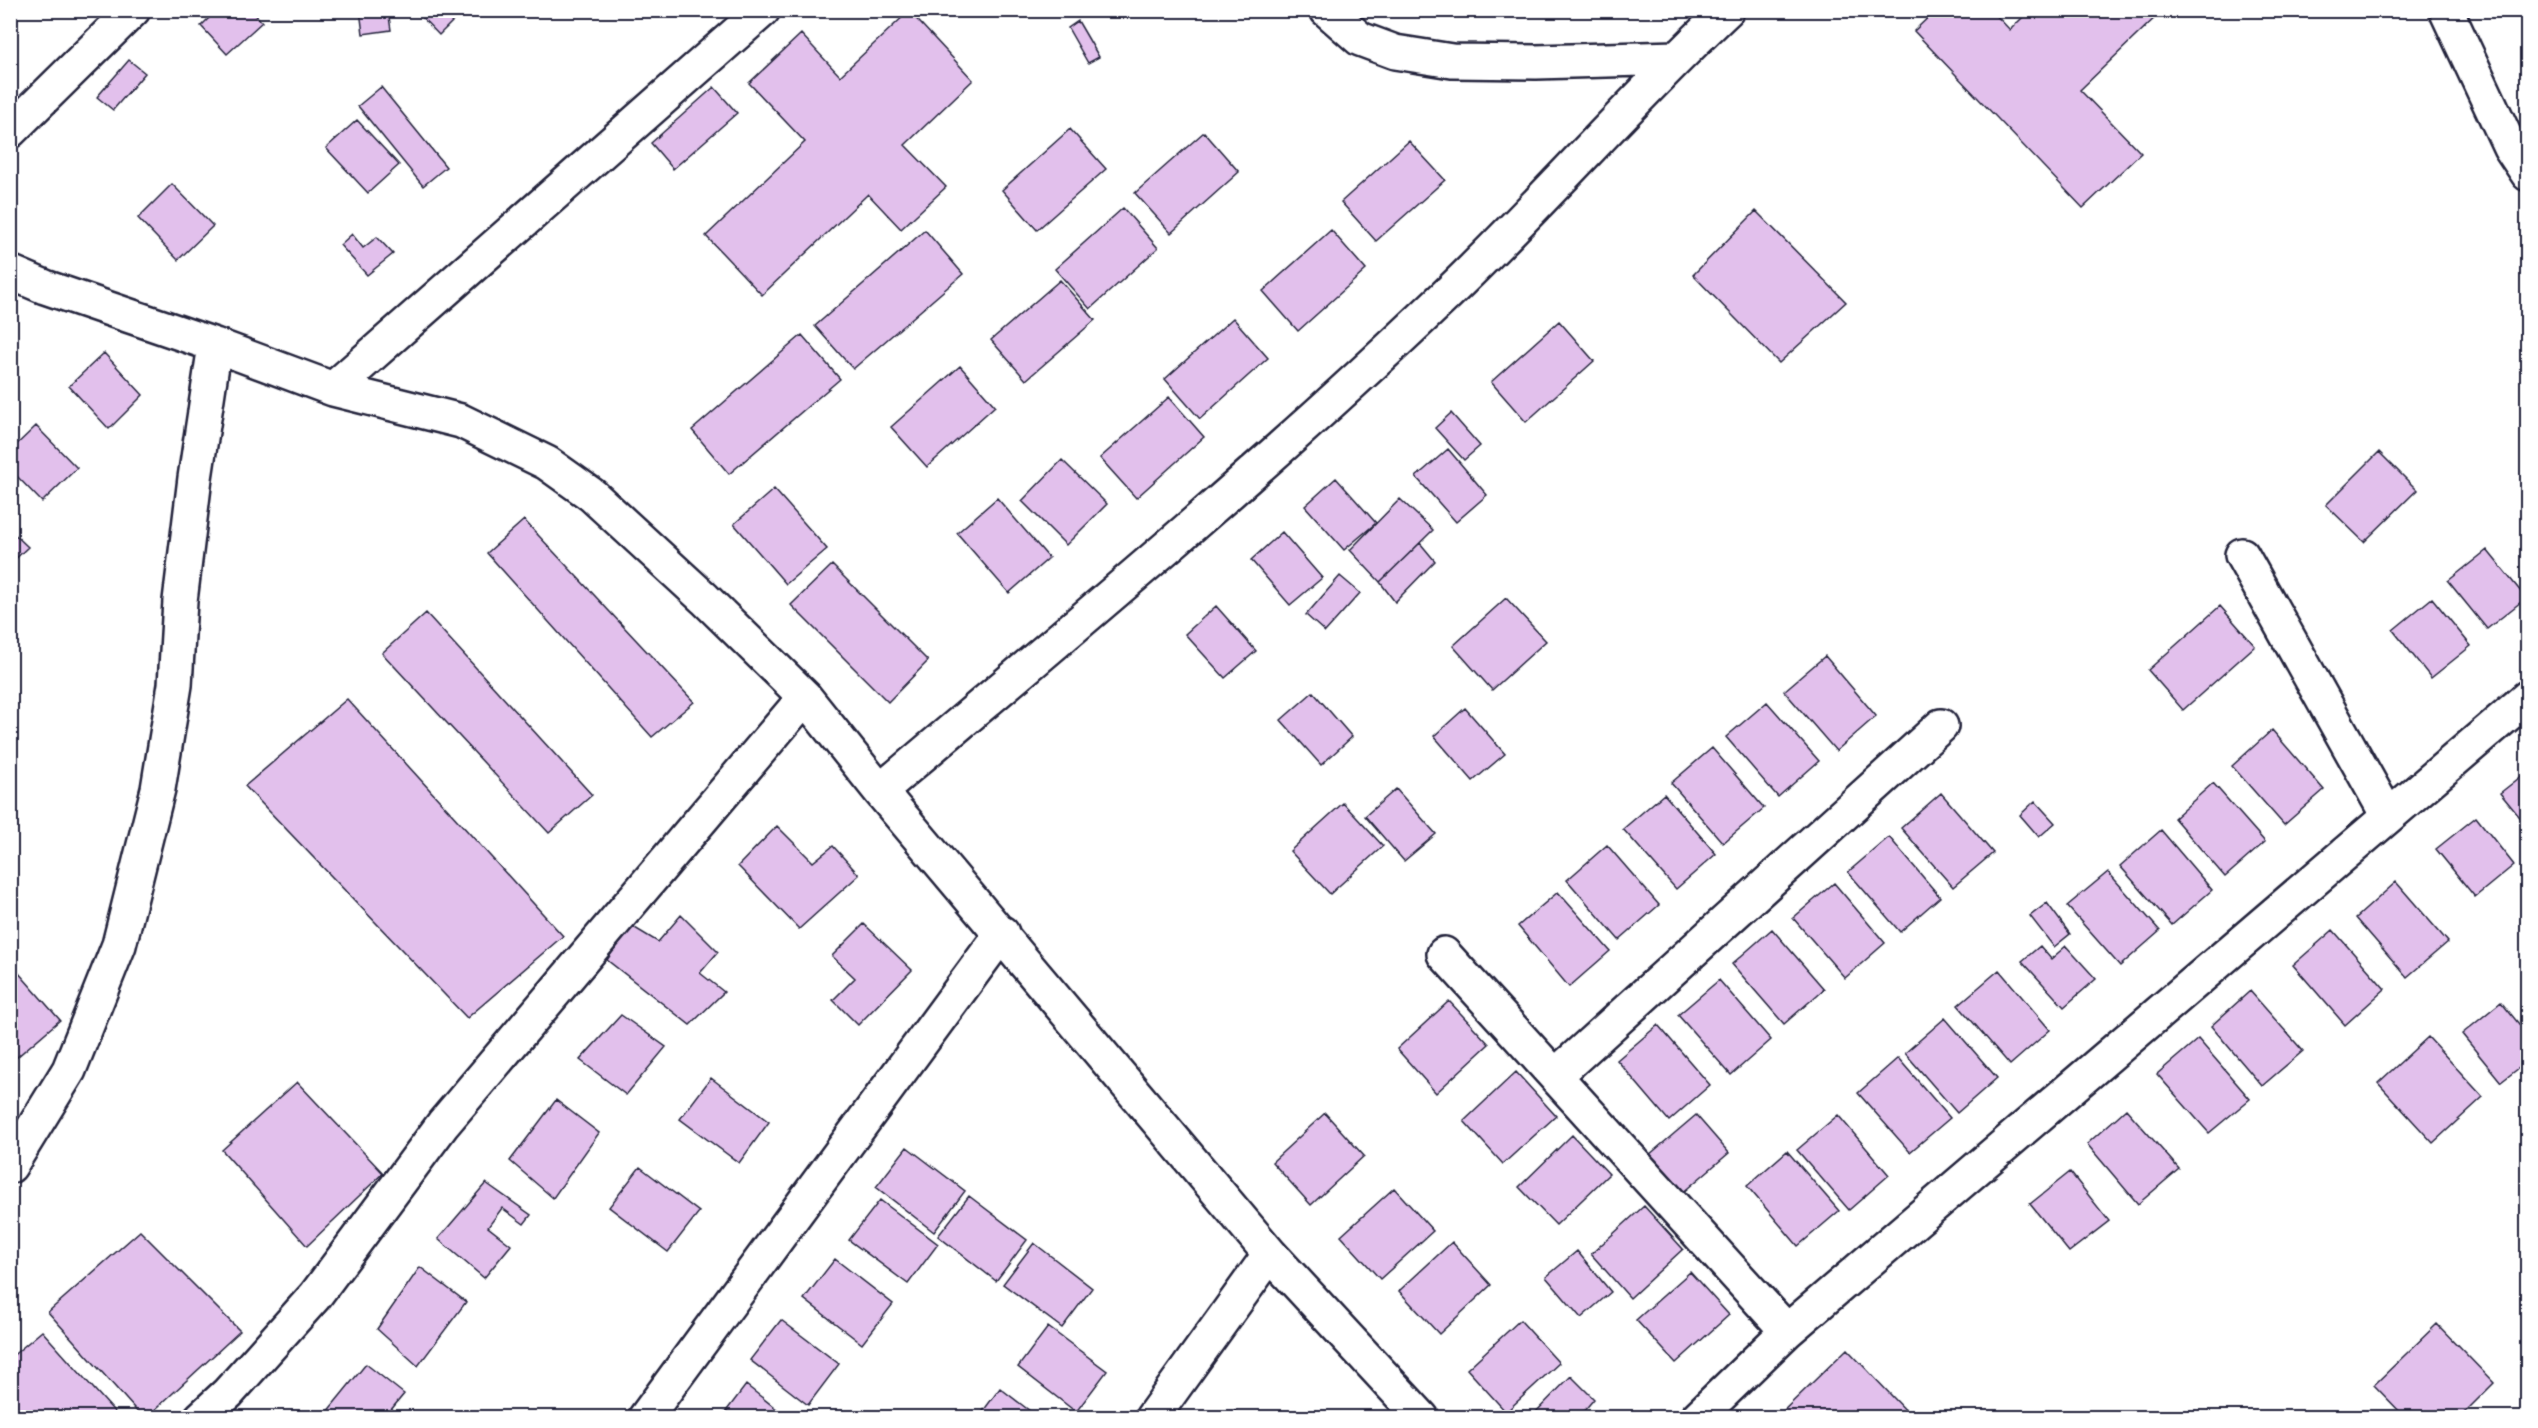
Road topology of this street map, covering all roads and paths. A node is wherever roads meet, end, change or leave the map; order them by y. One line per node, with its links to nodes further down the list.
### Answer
1 (133, 10): 7 (street)
2 (763, 10): 11 (street)
3 (1327, 10): 6 (street)
4 (1727, 10): 6 (street)
5 (2446, 10): 8 (street)
6 (1677, 58): 16 (street)
7 (10, 131)
8 (2528, 174)
9 (10, 272): 10 (street)
10 (215, 345): 11 (street); 21 (street)
11 (333, 389): 13 (street)
12 (2242, 555): 17 (street)
13 (805, 697): 16 (street); 24 (street)
14 (2528, 697): 17 (street)
15 (1941, 726): 20 (street)
16 (880, 791): 18 (street)
17 (2388, 816): 23 (street)
18 (1002, 933): 22 (street); 25 (street)
19 (1444, 954): 20 (street)
20 (1556, 1075): 23 (street)
21 (10, 1166)
22 (1270, 1254): 26 (street); 27 (street)
23 (1787, 1331): 28 (street)
24 (201, 1418)
25 (645, 1418)
26 (1152, 1418)
27 (1422, 1418)
28 (1697, 1418)

